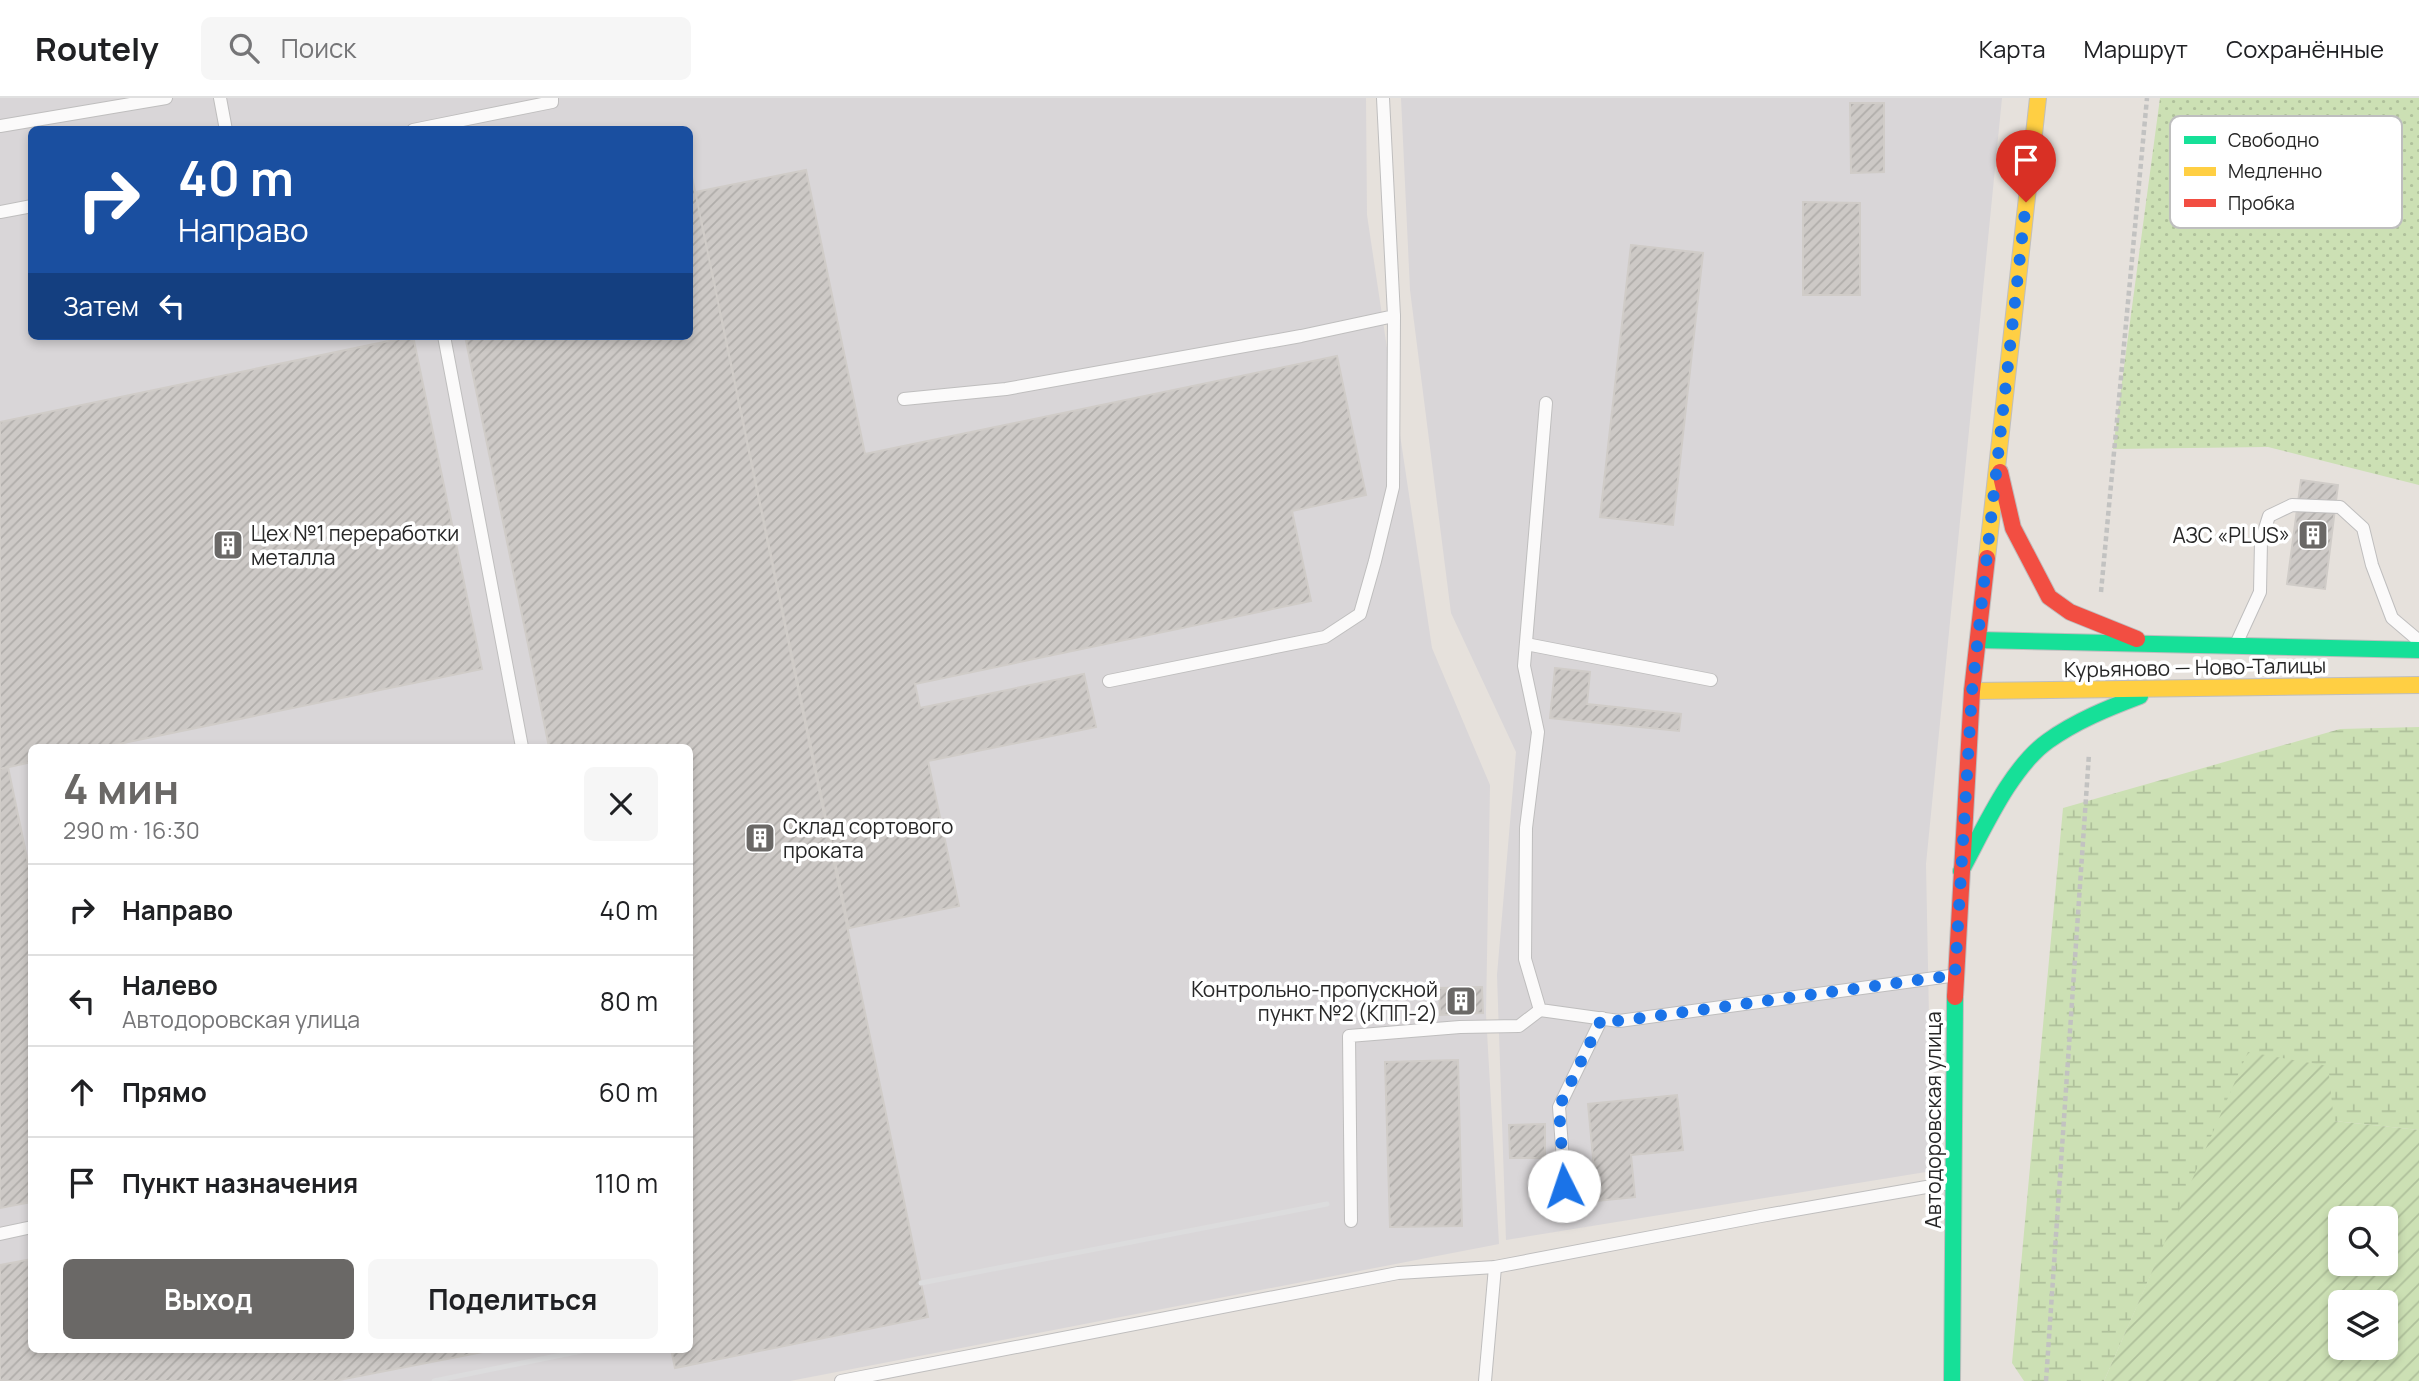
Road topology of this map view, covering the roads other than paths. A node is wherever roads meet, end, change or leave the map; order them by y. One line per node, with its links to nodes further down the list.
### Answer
1 (166, 98): 6 (lane)
2 (220, 98): 7 (lane)
3 (552, 98): 8 (lane)
4 (1383, 98): 11 (lane)
5 (2038, 98): 15 (main road, Автодоровская улица)
6 (0, 126)
7 (225, 126)
8 (433, 126)
9 (28, 207): 10 (lane)
10 (0, 212)
11 (1394, 316): 13 (lane); 23 (lane)
12 (445, 340): 27 (lane)
13 (904, 399)
14 (1546, 404): 18 (lane)
15 (1997, 460): 16 (main road, Автодоровская улица); 19 (main road)
16 (1978, 640): 19 (main road, Курьяново — Ново-Талицы); 26 (main road, Автодоровская улица)
17 (2419, 641): 20 (lane)
18 (1526, 644): 22 (lane); 30 (lane)
19 (2152, 646): 20 (main road, Курьяново — Ново-Талицы)
20 (2234, 647): 21 (main road, Курьяново — Ново-Талицы)
21 (2419, 650)
22 (1711, 680)
23 (1110, 681)
24 (2419, 685): 25 (main road, Курьяново — Ново-Талицы)
25 (2164, 688): 26 (main road, Курьяново — Ново-Талицы); 28 (main road)
26 (1972, 691): 28 (main road, Автодоровская улица)
27 (521, 744)
28 (1961, 871): 29 (main road, Автодоровская улица)
29 (1955, 975): 31 (lane); 32 (main road, Автодоровская улица)
30 (1540, 1010): 31 (lane); 34 (lane)
31 (1602, 1018): 33 (lane)
32 (1953, 1183): 37 (lane); 40 (main road, Автодоровская улица)
33 (1564, 1186)
34 (1351, 1221)
35 (28, 1228): 36 (lane)
36 (0, 1234)
37 (1495, 1267): 38 (lane); 39 (lane)
38 (841, 1381)
39 (1485, 1381)
40 (1952, 1381)

